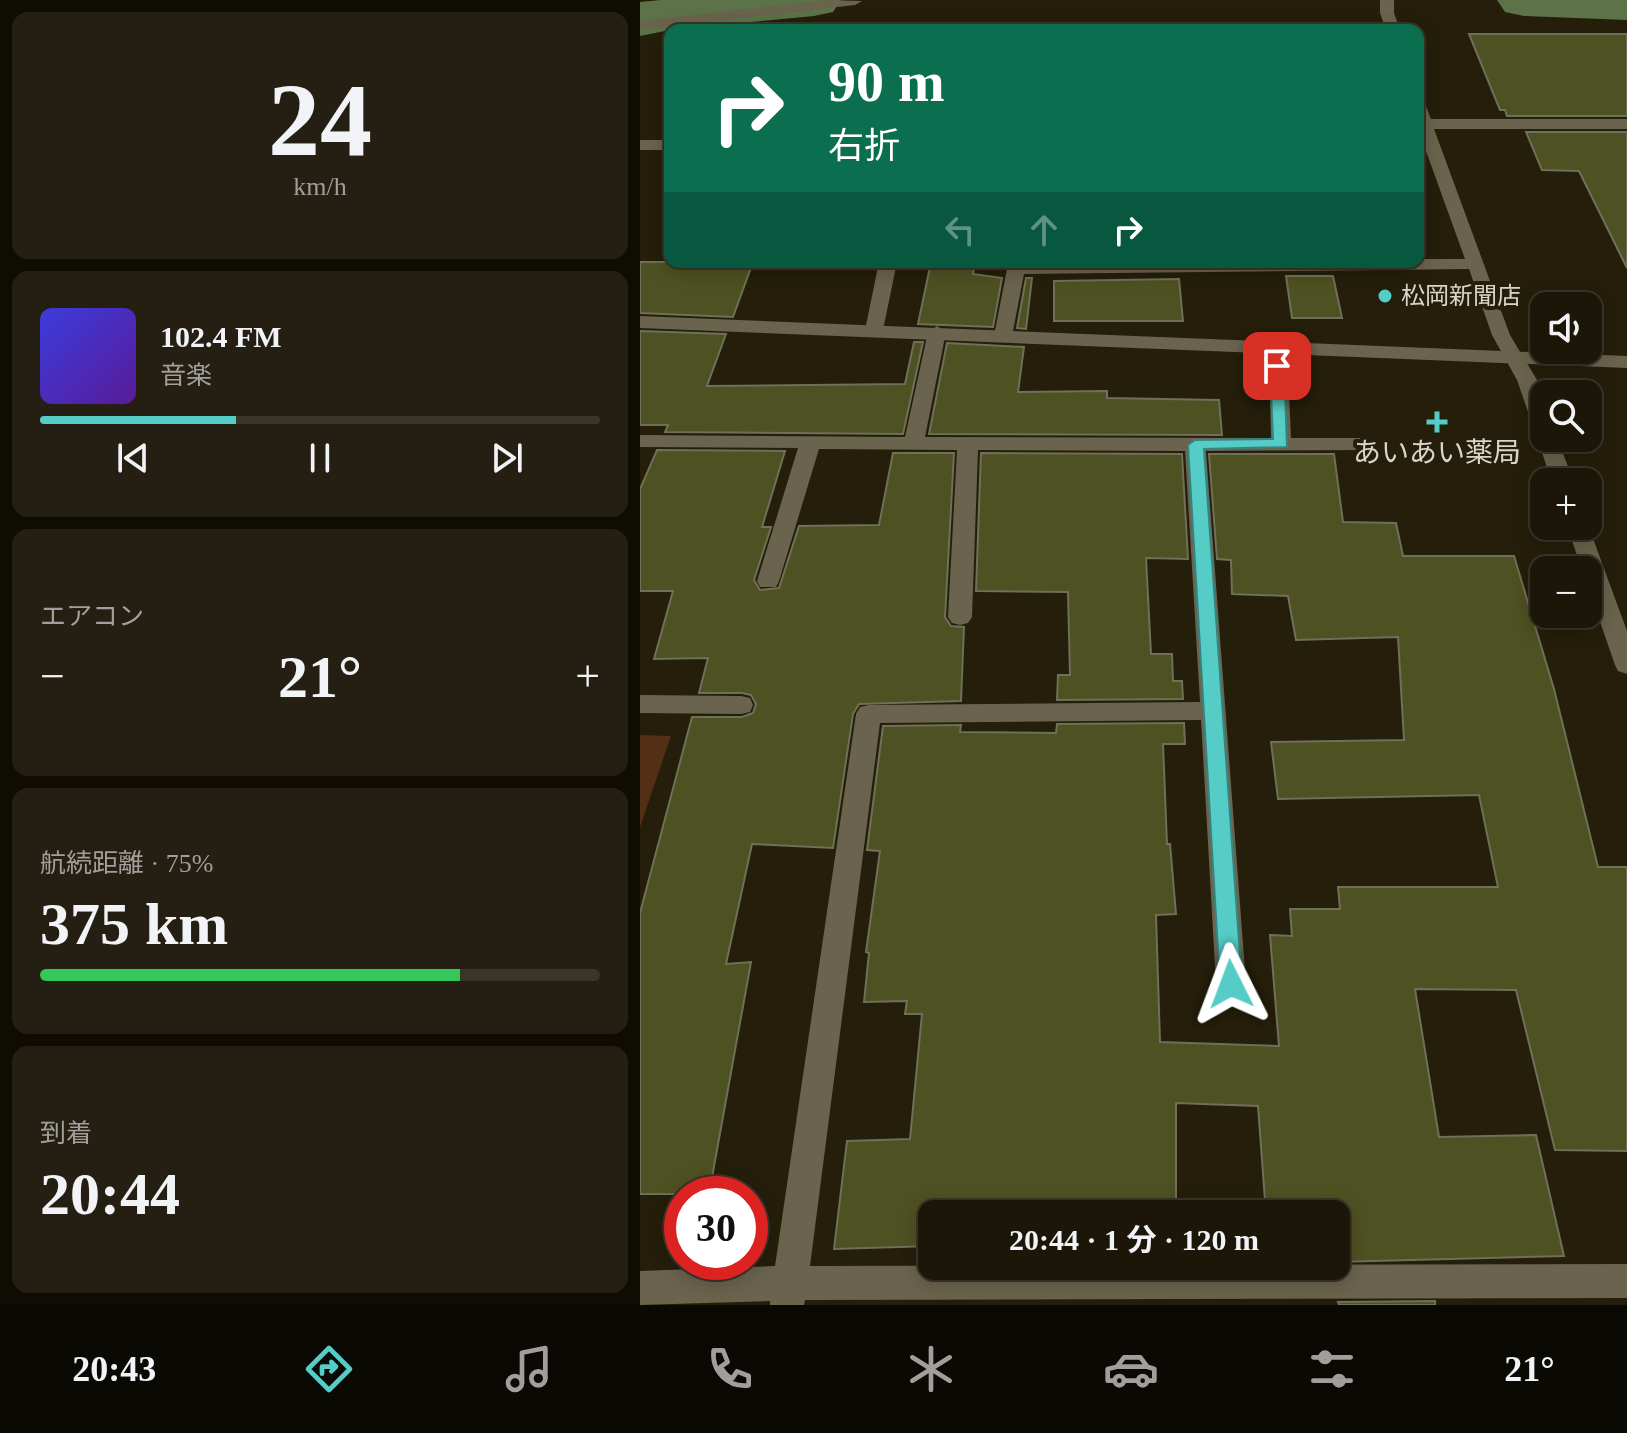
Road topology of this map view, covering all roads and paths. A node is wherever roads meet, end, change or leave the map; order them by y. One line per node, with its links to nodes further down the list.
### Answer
1 (1387, 0): 3 (street)
2 (855, 1): 4 (street)
3 (1391, 24)
4 (640, 25)
5 (1424, 124): 6 (street)
6 (1627, 124)
7 (1424, 132): 11 (street)
8 (640, 145): 9 (street)
9 (664, 145)
10 (1424, 264): 11 (street)
11 (1477, 264): 19 (street)
12 (887, 268): 15 (street)
13 (1024, 268): 17 (street)
14 (640, 322): 15 (street)
15 (874, 330): 16 (street)
16 (937, 332): 17 (street); 24 (street)
17 (1003, 336): 18 (street)
18 (1278, 349): 19 (street); 25 (street)
19 (1516, 357): 20 (street); 21 (street)
20 (1627, 362)
21 (1530, 393)
22 (640, 441): 23 (street)
23 (810, 443): 24 (street); 30 (street)
24 (914, 443): 26 (street)
25 (1281, 443): 27 (street); 28 (street)
26 (968, 444): 28 (street); 31 (street)
27 (1365, 444)
28 (1195, 445): 35 (street)
29 (1583, 540): 32 (street)
30 (768, 581)
31 (960, 617)
32 (1627, 665)
33 (640, 704): 34 (street)
34 (741, 705)
35 (1215, 711): 36 (street); 39 (street)
36 (1231, 984)
37 (1627, 1281): 39 (street)
38 (640, 1288): 39 (street)
39 (789, 1294)

